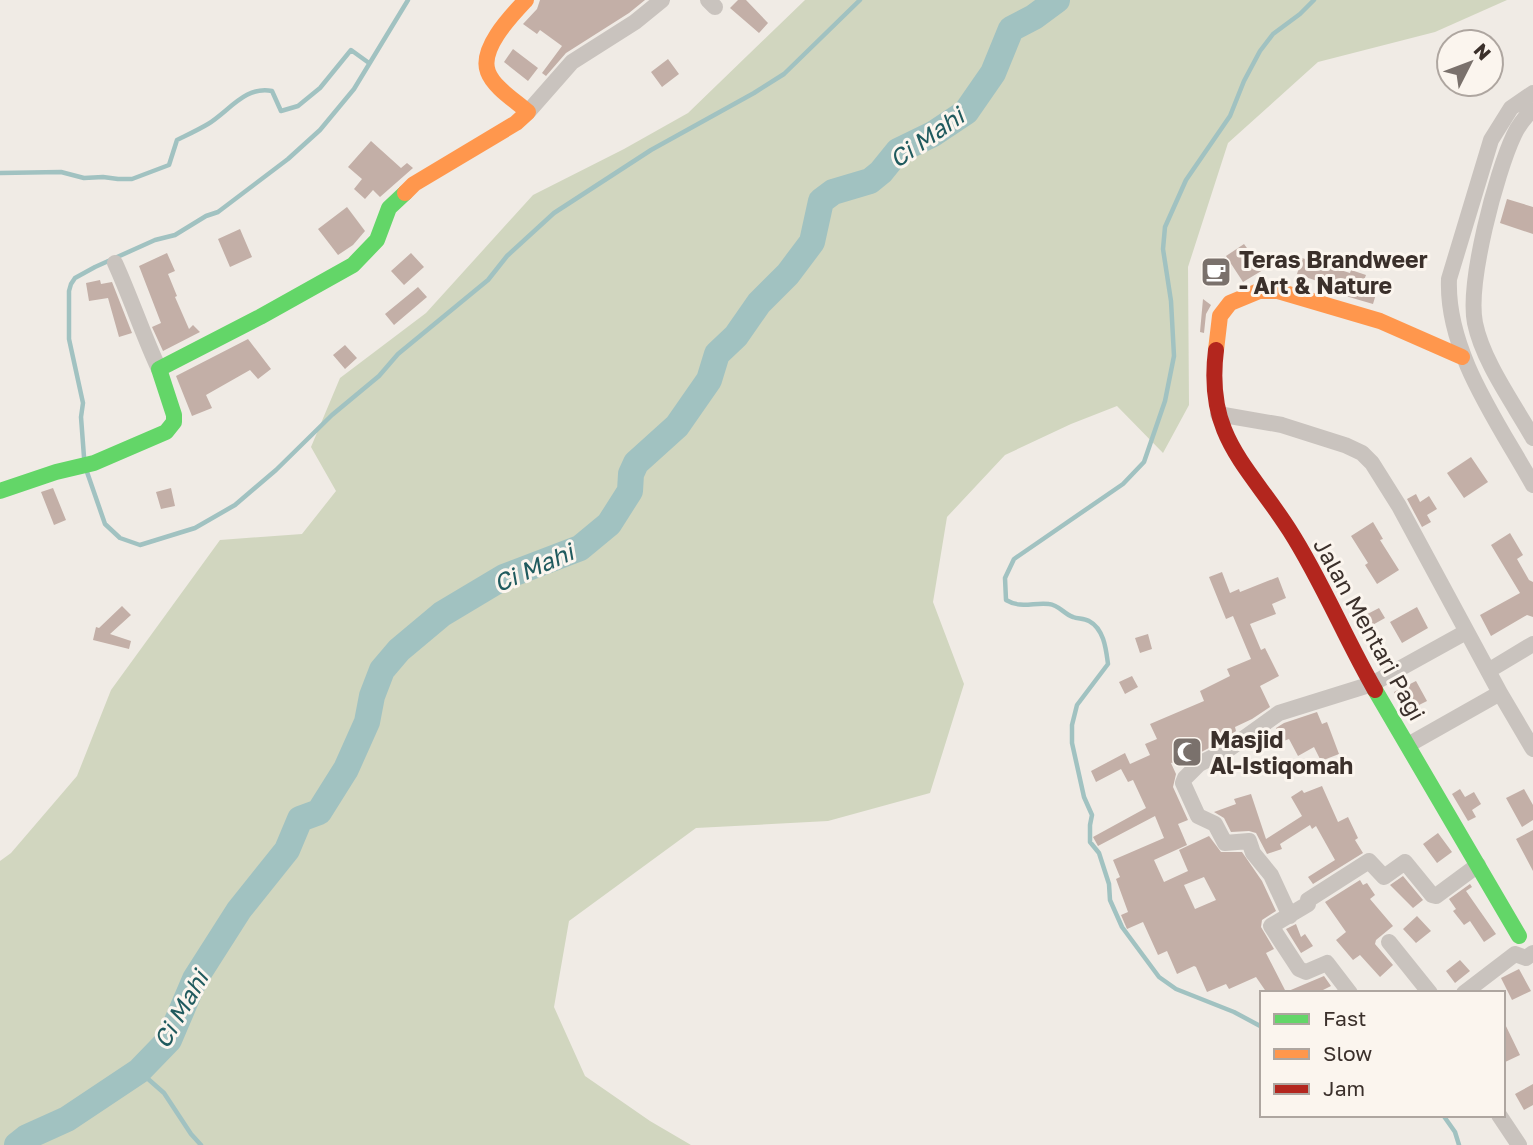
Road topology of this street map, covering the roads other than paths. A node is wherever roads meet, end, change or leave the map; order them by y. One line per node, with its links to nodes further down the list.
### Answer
1 (526, 0): 5 (street)
2 (662, 0): 5 (street)
3 (1533, 93): 6 (street)
4 (1533, 109): 7 (street)
5 (528, 112): 10 (street)
6 (1500, 123): 7 (street); 9 (street)
7 (1514, 133): 12 (street)
8 (115, 263): 10 (street)
9 (1462, 357): 11 (street, Jalan Mentari Pagi); 13 (street)
10 (159, 369): 14 (street)
11 (1218, 414): 15 (street); 18 (street, Jalan Mentari Pagi)
12 (1533, 438)
13 (1533, 485)
14 (0, 491)
15 (1466, 632): 17 (street); 18 (street)
16 (1533, 643): 17 (street)
17 (1488, 671): 19 (street)
18 (1372, 684): 20 (street, Jalan Mentari Pagi); 23 (street)
19 (1500, 693): 20 (street); 21 (street)
20 (1408, 745): 22 (street, Jalan Mentari Pagi)
21 (1533, 749)
22 (1478, 865): 23 (street); 25 (street, Jalan Mentari Pagi)
23 (1290, 916): 26 (street)
24 (1389, 942): 27 (street)
25 (1527, 950): 28 (street)
26 (1348, 991)
27 (1428, 991)
28 (1467, 991)
29 (1500, 1117): 30 (street)
30 (1519, 1145)

